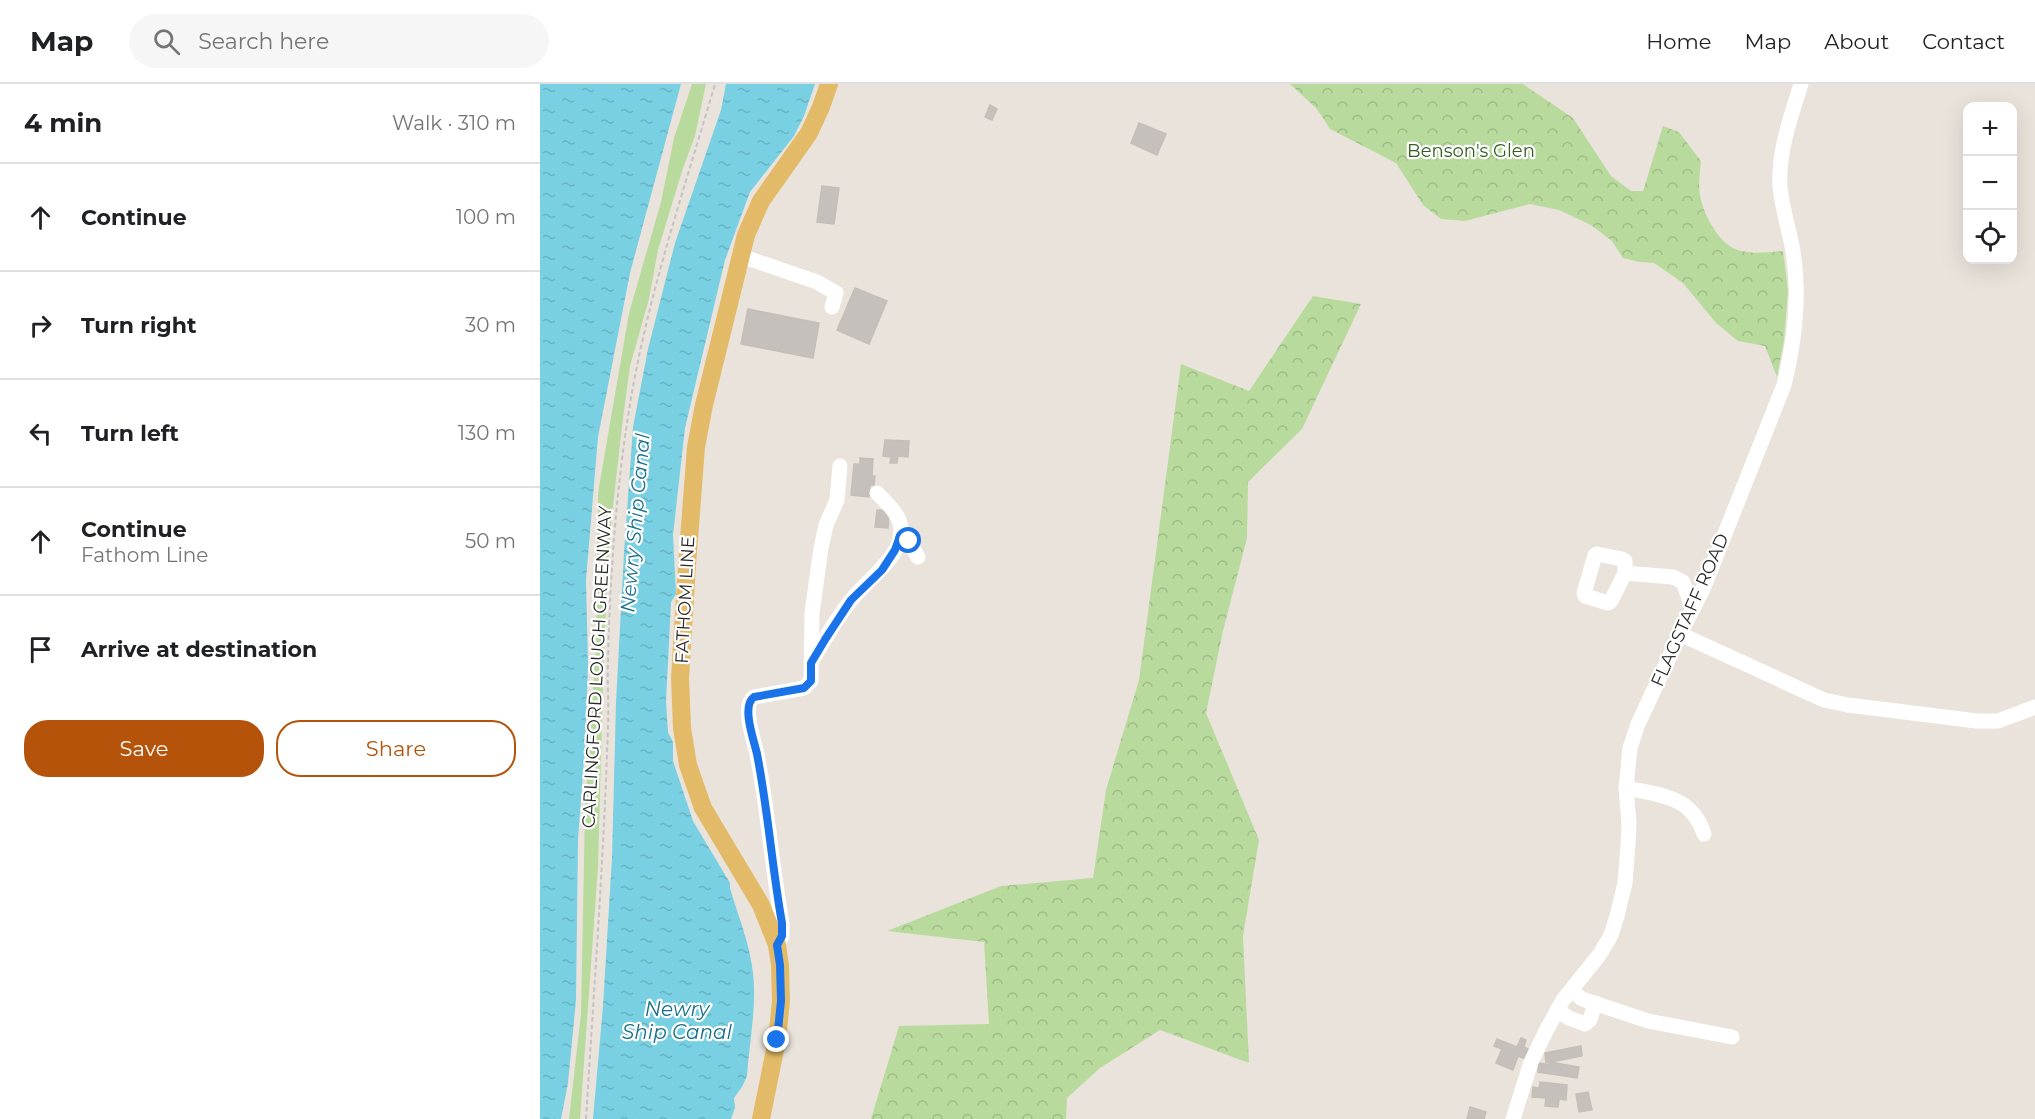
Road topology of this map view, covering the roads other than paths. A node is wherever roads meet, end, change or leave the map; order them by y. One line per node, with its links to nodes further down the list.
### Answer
1 (829, 84): 3 (main road, FATHOM LINE)
2 (1801, 84): 10 (street, FLAGSTAFF ROAD)
3 (741, 256): 4 (street); 16 (main road, FATHOM LINE)
4 (832, 307)
5 (840, 466): 12 (street)
6 (877, 493): 7 (street)
7 (900, 536): 8 (street); 12 (street)
8 (918, 557)
9 (1625, 573): 10 (street)
10 (1694, 607): 11 (street, FLAGSTAFF ROAD)
11 (1680, 634): 13 (street); 14 (street, FLAGSTAFF ROAD)
12 (811, 663): 16 (street)
13 (2035, 707)
14 (1626, 788): 15 (street); 17 (street, FLAGSTAFF ROAD)
15 (1704, 834)
16 (777, 945): 21 (main road, FATHOM LINE)
17 (1571, 990): 18 (street); 19 (street, FLAGSTAFF ROAD)
18 (1595, 1003): 19 (street); 20 (street)
19 (1557, 1010): 22 (street, FLAGSTAFF ROAD)
20 (1732, 1037)
21 (761, 1119)
22 (1513, 1119)

